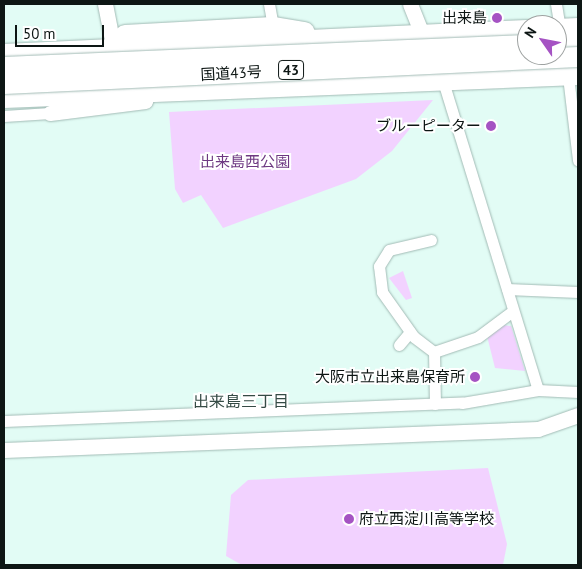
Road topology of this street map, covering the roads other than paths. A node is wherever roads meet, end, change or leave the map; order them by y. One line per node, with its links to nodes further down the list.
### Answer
1 (105, 4): 8 (street)
2 (269, 4): 4 (street)
3 (410, 4): 6 (street)
4 (273, 27): 8 (highway); 9 (highway)
5 (517, 30): 6 (highway, 国道43号 / 43)
6 (422, 35): 9 (highway, 国道43号 / 43); 17 (street)
7 (567, 35): 11 (highway)
8 (111, 36): 10 (highway)
9 (344, 39): 13 (highway, 国道43号 / 43)
10 (4, 42)
11 (578, 43)
12 (517, 45): 15 (highway, 国道43号 / 43, bridge)
13 (4, 54)
14 (578, 57): 19 (highway, 国道43号 / 43, bridge)
15 (4, 67)
16 (573, 76): 17 (highway, 国道43号 / 43); 23 (street)
17 (442, 78): 18 (highway, 国道43号 / 43); 25 (street)
18 (368, 82): 20 (highway, 国道43号 / 43); 21 (street)
19 (4, 84)
20 (4, 98)
21 (50, 113): 22 (street)
22 (4, 116)
23 (578, 160)
24 (431, 240): 28 (street)
25 (507, 289): 26 (street); 31 (street)
26 (578, 292)
27 (508, 314): 30 (street)
28 (410, 332): 29 (street); 30 (street)
29 (399, 345)
30 (434, 352): 33 (street)
31 (538, 390): 32 (street); 33 (street)
32 (578, 392)
33 (435, 404): 35 (street)
34 (578, 415): 36 (street)
35 (4, 421)
36 (4, 450)

